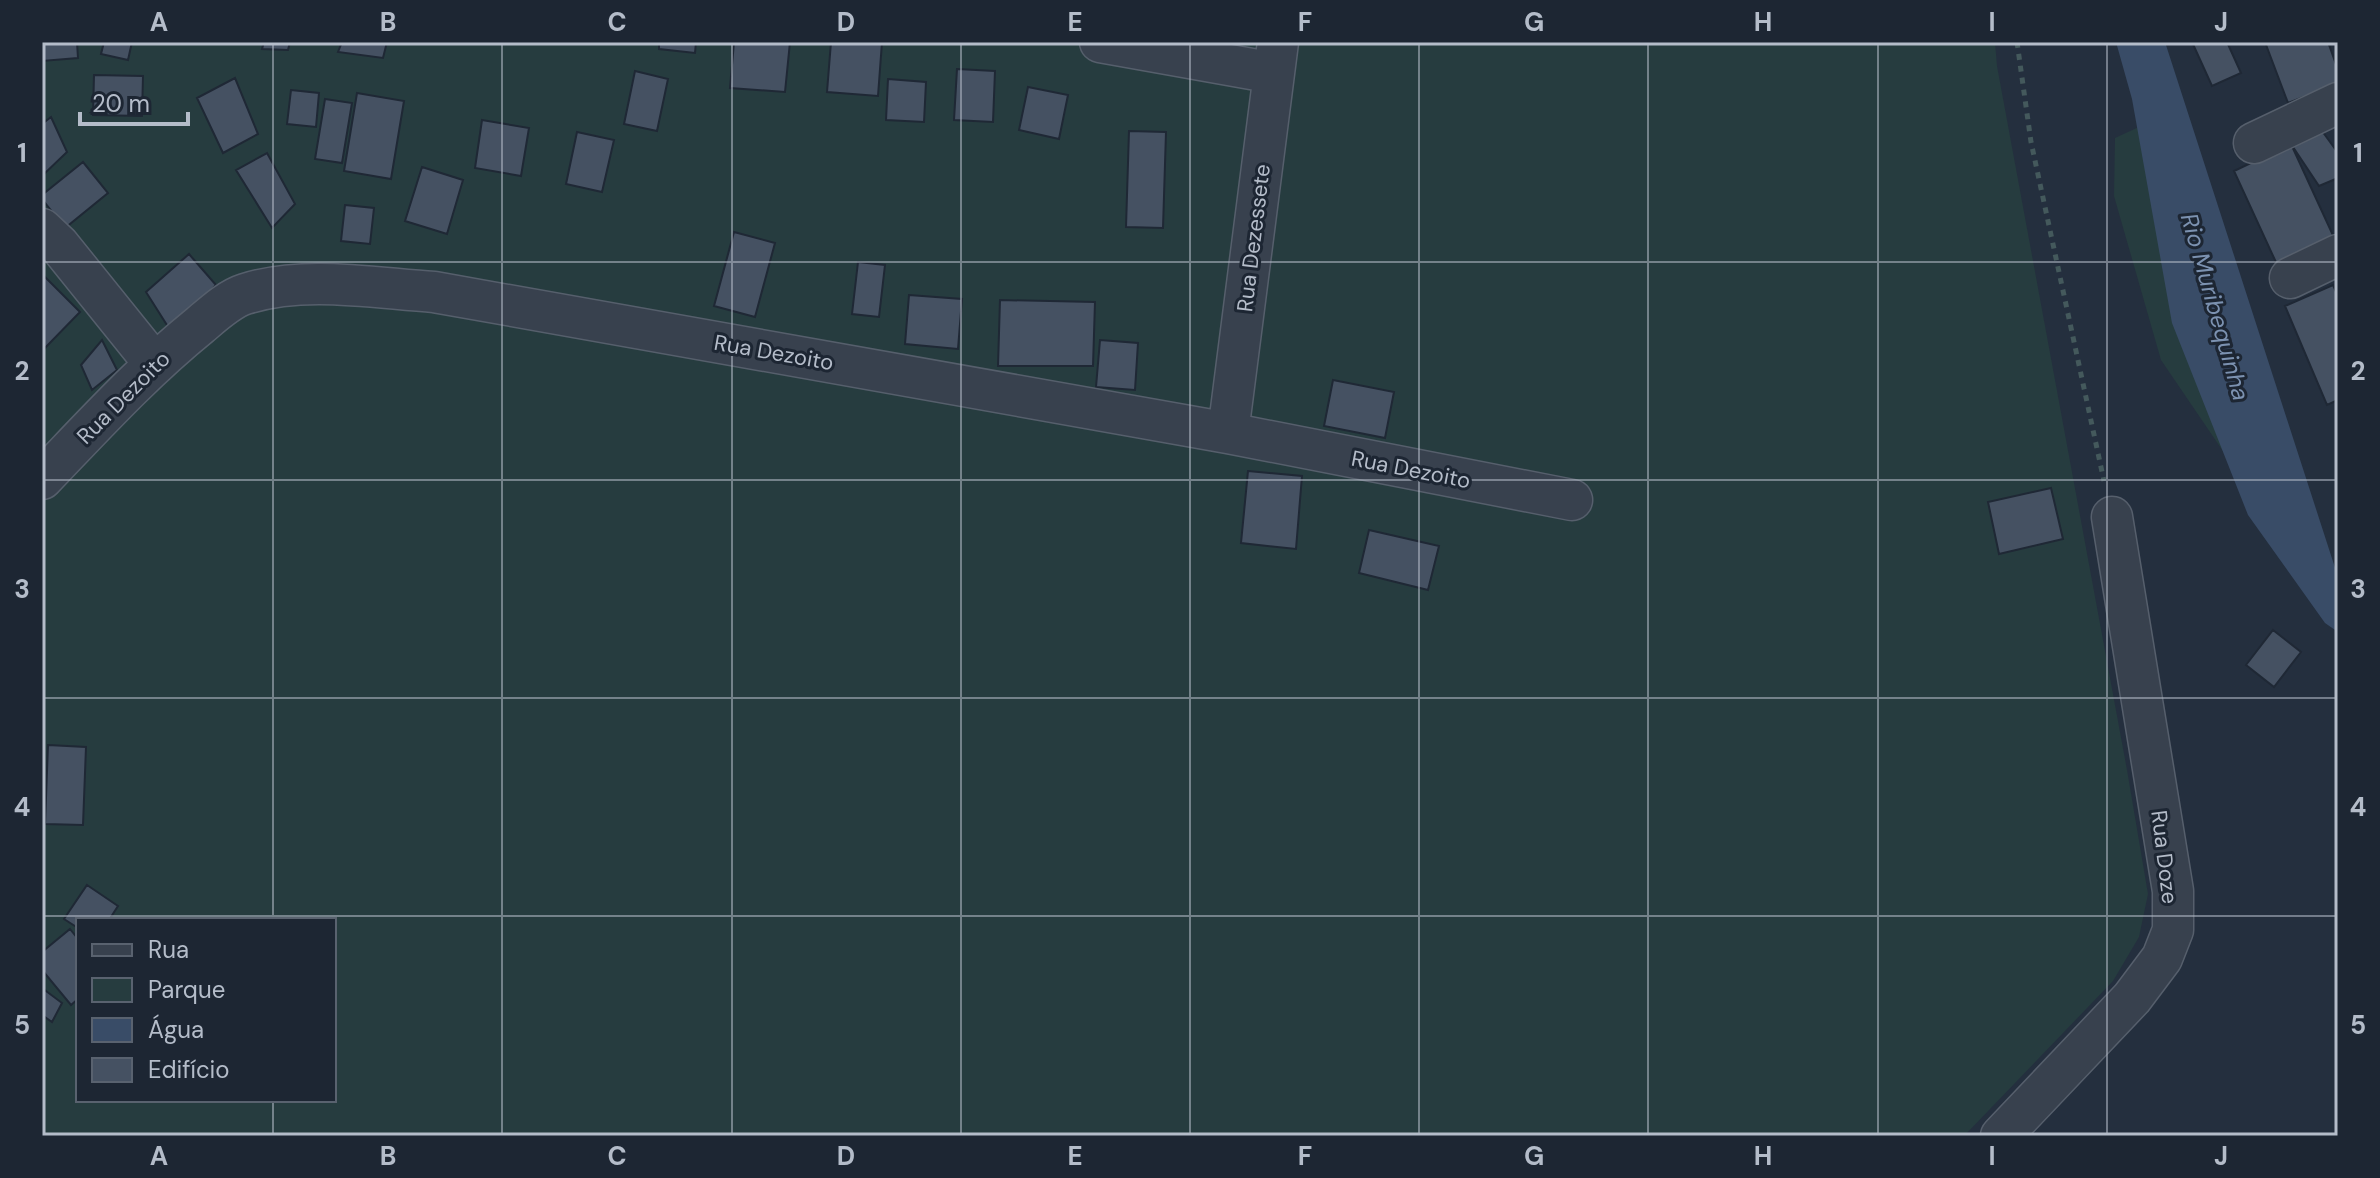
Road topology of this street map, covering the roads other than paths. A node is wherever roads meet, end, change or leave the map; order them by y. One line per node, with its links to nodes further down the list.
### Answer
1 (1100, 42): 2 (street)
2 (1276, 57): 9 (street, Rua Dezessete)
3 (2338, 103): 4 (street)
4 (2254, 143)
5 (42, 229): 8 (street)
6 (2338, 255): 7 (street)
7 (2290, 278)
8 (154, 363): 9 (street, Rua Dezoito); 10 (street, Rua Dezoito)
9 (1228, 433): 11 (street, Rua Dezoito)
10 (42, 479)
11 (1572, 500)
12 (2112, 517): 13 (street, Rua Doze)
13 (2001, 1136)

